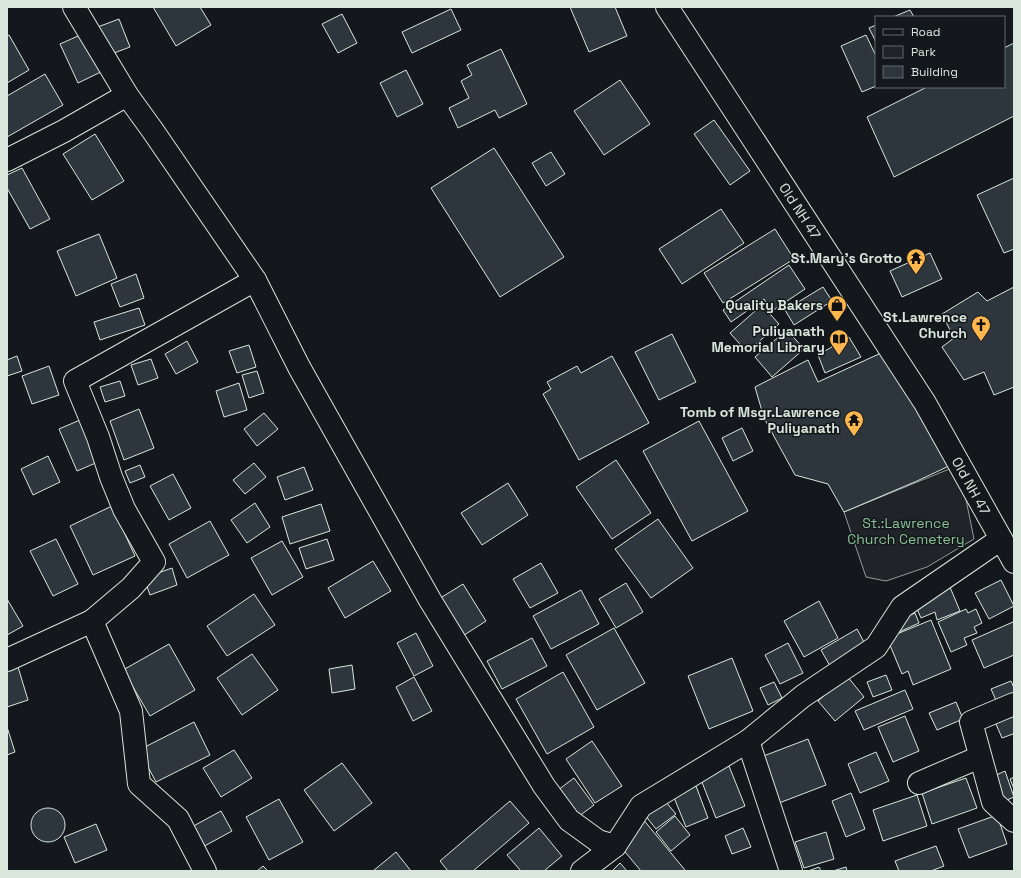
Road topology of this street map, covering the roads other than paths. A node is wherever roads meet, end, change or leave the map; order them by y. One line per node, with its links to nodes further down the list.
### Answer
1 (74, 7): 3 (street)
2 (667, 7): 6 (street, Old NH 47)
3 (127, 95): 4 (street); 5 (street)
4 (7, 160)
5 (255, 280): 8 (street); 15 (street)
6 (1001, 539): 7 (street, Old NH 47); 11 (street)
7 (1014, 562)
8 (92, 621): 9 (street); 16 (street)
9 (7, 660)
10 (1014, 704): 12 (street)
11 (748, 741): 15 (street); 18 (street)
12 (980, 757): 13 (street); 14 (street)
13 (918, 783)
14 (1014, 821)
15 (615, 846): 17 (street)
16 (205, 871)
17 (582, 871)
18 (791, 871)

